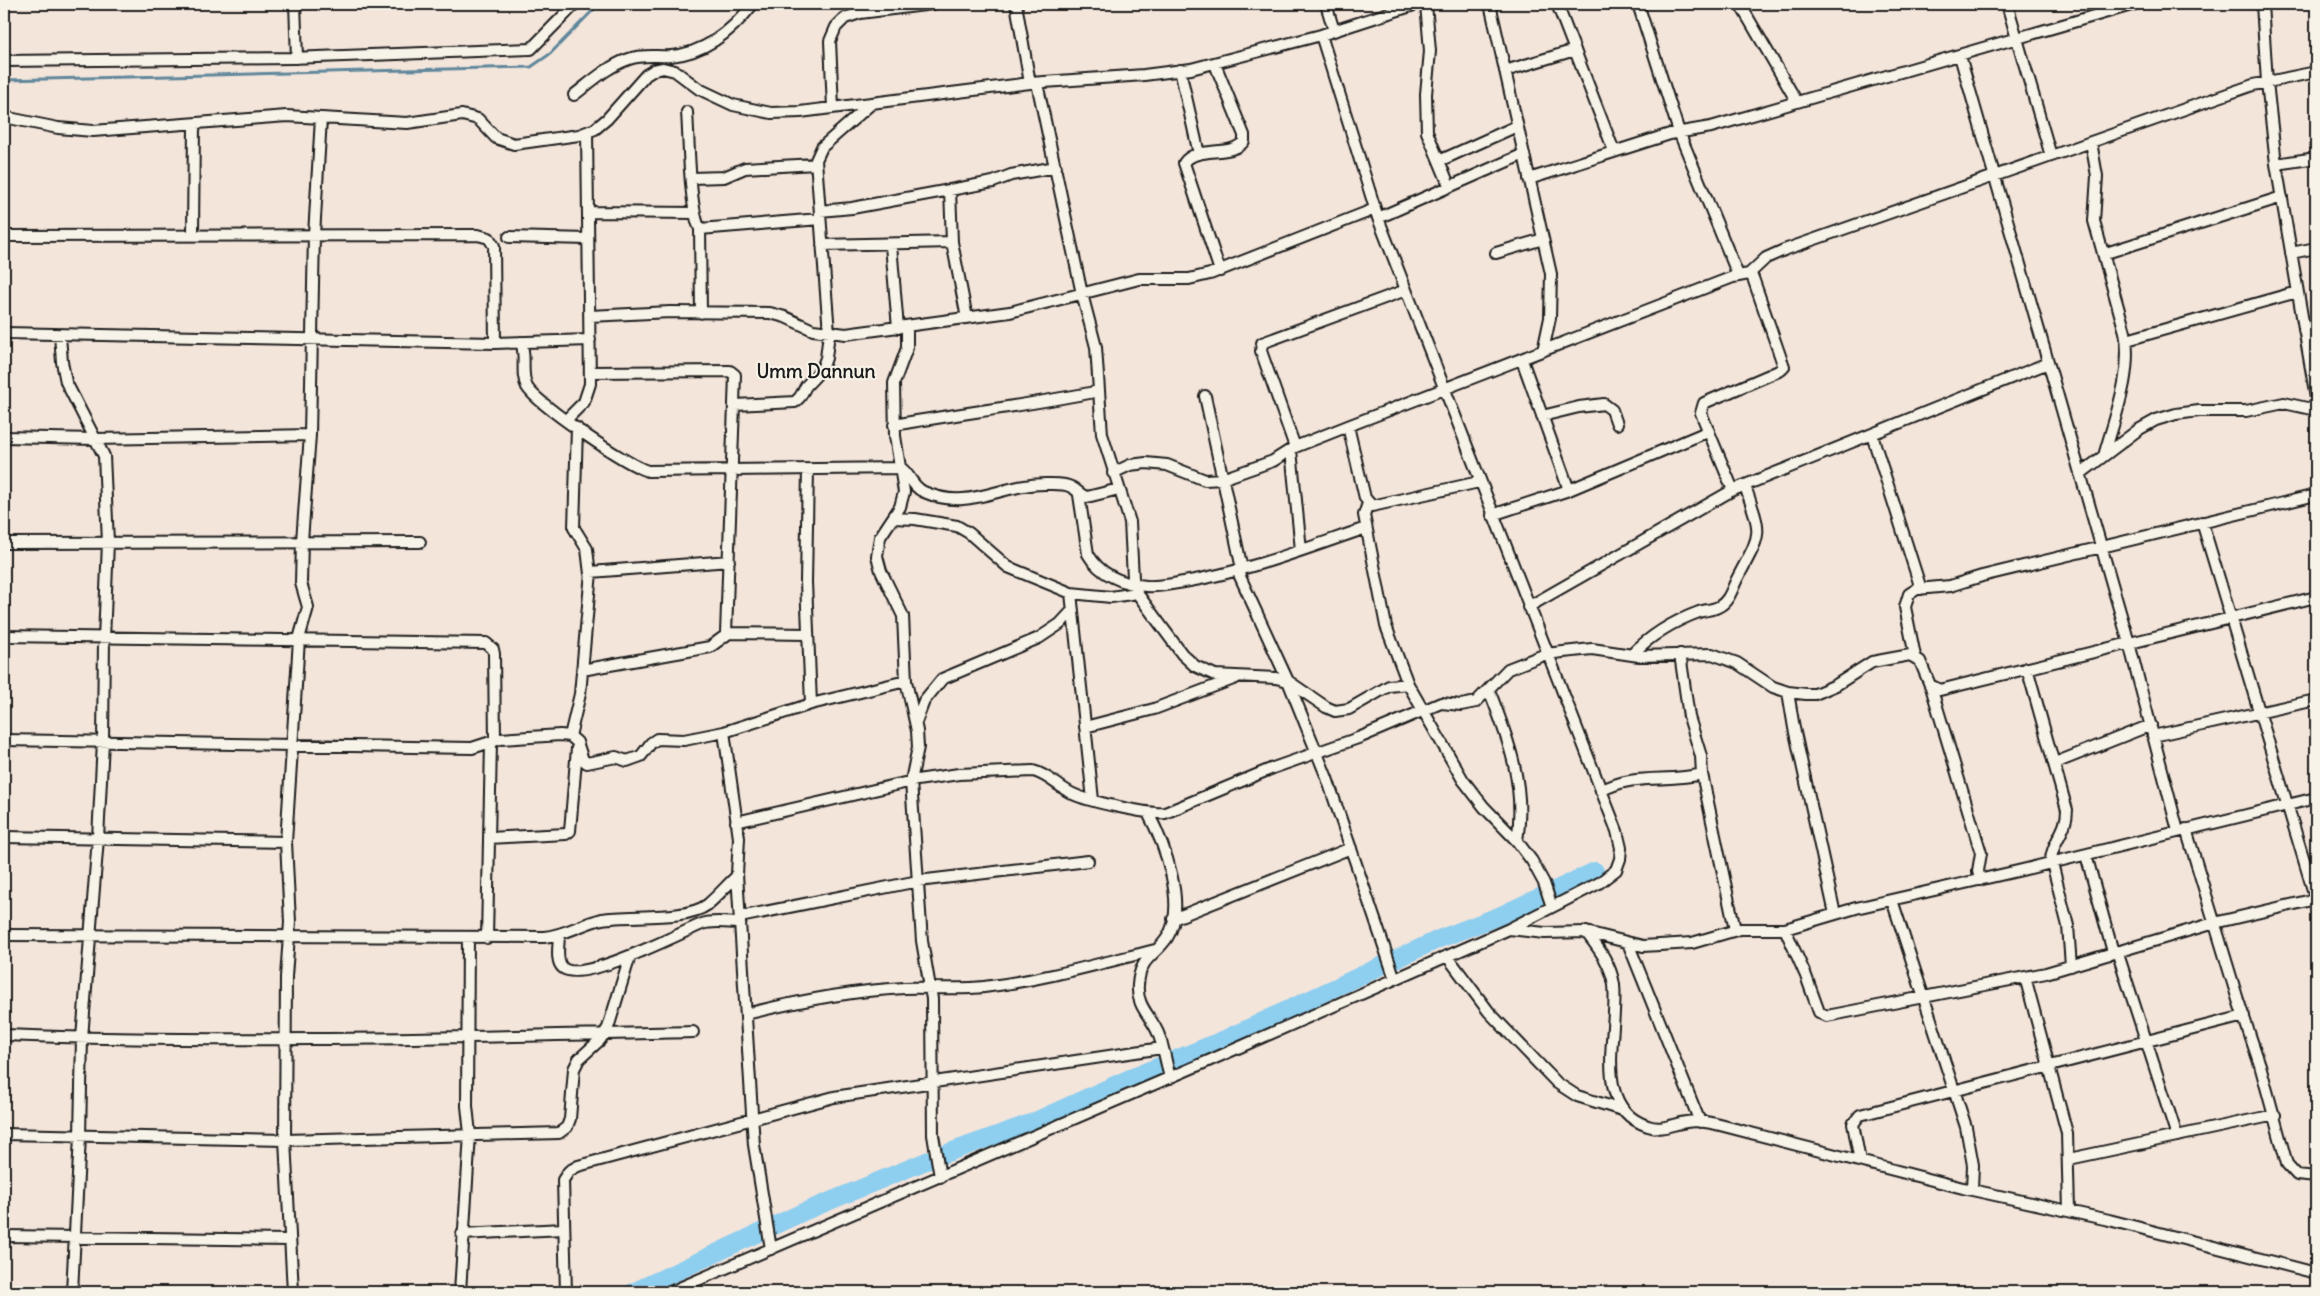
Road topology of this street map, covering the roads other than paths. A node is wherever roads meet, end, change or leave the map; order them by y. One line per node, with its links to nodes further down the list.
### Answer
1 (295, 4): 23 (street)
2 (575, 4): 23 (street)
3 (753, 4): 21 (street)
4 (932, 4): 35 (street)
5 (1016, 4): 31 (street)
6 (1326, 4): 17 (street)
7 (1416, 4): 16 (street)
8 (1426, 4): 49 (street)
9 (1490, 4): 28 (street)
10 (1557, 4): 20 (street)
11 (1638, 4): 42 (street)
12 (1740, 4): 33 (street)
13 (2007, 4): 19 (street)
14 (2135, 4): 19 (street)
15 (2262, 4): 30 (street)
16 (1388, 8): 17 (street)
17 (1334, 31): 18 (street)
18 (1321, 35): 25 (street); 61 (street)
19 (2017, 38): 22 (street); 47 (street)
20 (1575, 50): 28 (street); 44 (street)
21 (668, 56): 26 (street); 32 (street)
22 (1960, 56): 33 (street); 53 (street)
23 (297, 58): 24 (street)
24 (4, 61)
25 (1215, 64): 27 (street); 45 (street)
26 (667, 68): 35 (street); 41 (street)
27 (1180, 70): 31 (street); 45 (street)
28 (1505, 71): 40 (street)
29 (2316, 72): 30 (street)
30 (2267, 82): 43 (street); 51 (street)
31 (1034, 83): 34 (street); 52 (street)
32 (574, 95)
33 (1797, 102): 42 (street)
34 (871, 104): 35 (street); 50 (street)
35 (833, 108)
36 (687, 112): 54 (street)
37 (4, 118): 39 (street)
38 (321, 118): 39 (street); 41 (street); 65 (street)
39 (194, 124): 64 (street)
40 (1517, 126): 46 (street); 49 (street)
41 (587, 132): 59 (street)
42 (1678, 132): 44 (street); 79 (street)
43 (2091, 142): 47 (street); 76 (street)
44 (1614, 151): 55 (street)
45 (1199, 154): 77 (street)
46 (1524, 154): 55 (street); 56 (street)
47 (2051, 156): 53 (street)
48 (2316, 158): 51 (street)
49 (1439, 161): 56 (street)
50 (816, 164): 54 (street); 62 (street)
51 (2276, 164): 58 (street)
52 (1056, 167): 57 (street); 82 (street)
53 (1994, 176): 78 (street); 99 (street)
54 (691, 178): 60 (street)
55 (1529, 179): 69 (street)
56 (1449, 185): 61 (street)
57 (950, 190): 62 (street); 70 (street)
58 (2282, 197): 75 (street); 76 (street)
59 (588, 212): 60 (street); 68 (street)
60 (696, 213): 63 (street)
61 (1376, 214): 77 (street); 80 (street)
62 (820, 215): 63 (street); 71 (street)
63 (700, 228): 83 (street)
64 (193, 235): 65 (street); 66 (street)
65 (314, 235): 92 (street); 96 (street)
66 (4, 236)
67 (509, 238): 68 (street)
68 (588, 239): 84 (street)
69 (1542, 239): 74 (street); 97 (street)
70 (952, 242): 72 (street); 85 (street)
71 (822, 245): 72 (street); 90 (street)
72 (891, 245): 86 (street)
73 (2316, 248): 75 (street)
74 (1496, 253)
75 (2291, 253): 81 (street)
76 (2103, 254): 94 (street)
77 (1220, 271): 82 (street)
78 (1749, 274): 79 (street); 113 (street)
79 (1738, 275): 97 (street)
80 (1406, 290): 101 (street); 118 (street)
81 (2297, 292): 88 (street); 94 (street)
82 (1082, 294): 85 (street); 102 (street)
83 (701, 313): 84 (street); 90 (street)
84 (590, 316): 93 (street)
85 (966, 318): 86 (street)
86 (903, 327): 90 (street); 110 (street)
87 (2316, 329): 88 (street)
88 (2304, 330): 104 (street)
89 (4, 333): 91 (street)
90 (829, 333): 105 (street)
91 (60, 335): 92 (street); 117 (street)
92 (312, 340): 96 (street); 114 (street)
93 (590, 340): 95 (street); 100 (street)
94 (2127, 340): 119 (street)
95 (520, 342): 96 (street); 108 (street)
96 (495, 343)
97 (1543, 351): 98 (street)
98 (1522, 360): 101 (street); 107 (street)
99 (2048, 363): 115 (street); 124 (street)
100 (590, 372): 105 (street); 108 (street)
101 (1444, 389): 111 (street); 126 (street)
102 (1098, 391): 110 (street); 123 (street)
103 (1205, 396): 125 (street)
104 (2316, 398)
105 (735, 405): 122 (street)
106 (2316, 410): 119 (street)
107 (1542, 416): 109 (street); 129 (street)
108 (566, 420): 112 (street)
109 (1617, 424)
110 (894, 425): 120 (street)
111 (1348, 426): 118 (street); 133 (street)
112 (577, 428): 122 (street); 146 (street)
113 (1709, 431): 129 (street); 130 (street)
114 (310, 435): 117 (street); 138 (street)
115 (1872, 435): 127 (street); 147 (street)
116 (4, 437): 117 (street)
117 (94, 438): 139 (street)
118 (1293, 449): 125 (street); 143 (street)
119 (2104, 456): 124 (street)
120 (901, 468): 121 (street); 131 (street); 135 (street)
121 (808, 470): 122 (street); 155 (street)
122 (731, 471): 144 (street)
123 (1113, 474): 125 (street); 128 (street)
124 (2080, 474): 142 (street)
125 (1222, 479): 145 (street)
126 (1479, 482): 133 (street); 134 (street)
127 (1745, 486): 130 (street); 161 (street)
128 (1119, 489): 131 (street); 148 (street)
129 (1569, 490): 134 (street)
130 (1733, 490): 151 (street)
131 (1080, 494): 148 (street)
132 (2316, 495): 136 (street)
133 (1368, 503): 137 (street)
134 (1492, 515): 151 (street)
135 (893, 518): 149 (street); 167 (street)
136 (2202, 522): 142 (street); 153 (street)
137 (1366, 528): 143 (street); 169 (street)
138 (302, 541): 139 (street); 140 (street); 158 (street)
139 (108, 542): 141 (street); 157 (street)
140 (420, 542)
141 (4, 543)
142 (2101, 546): 147 (street); 159 (street)
143 (1301, 550): 145 (street)
144 (729, 561): 146 (street); 154 (street)
145 (1240, 570): 148 (street); 168 (street)
146 (590, 574): 165 (street)
147 (1921, 588): 163 (street)
148 (1136, 589): 149 (street); 166 (street)
149 (1071, 593): 152 (street)
150 (2316, 597): 153 (street)
151 (1528, 607): 160 (street)
152 (1073, 610): 177 (street); 179 (street)
153 (2232, 617): 159 (street); 176 (street)
154 (726, 634): 155 (street); 165 (street)
155 (806, 634): 174 (street)
156 (4, 636): 157 (street)
157 (104, 639): 158 (street); 184 (street)
158 (299, 639): 185 (street); 186 (street)
159 (2129, 643): 164 (street); 178 (street)
160 (1546, 654): 161 (street); 171 (street); 191 (street)
161 (1631, 654): 162 (street)
162 (1680, 654): 172 (street); 189 (street)
163 (1915, 656): 170 (street); 172 (street)
164 (2027, 668): 170 (street); 188 (street)
165 (582, 670): 182 (street)
166 (1241, 676): 168 (street); 179 (street)
167 (906, 681): 174 (street); 177 (street)
168 (1288, 681): 169 (street); 187 (street)
169 (1408, 684): 175 (street)
170 (1931, 687): 208 (street)
171 (1489, 690): 175 (street); 201 (street)
172 (1788, 692): 213 (street)
173 (2316, 700): 176 (street)
174 (811, 704): 180 (street)
175 (1425, 710): 187 (street); 201 (street)
176 (2259, 712): 181 (street); 194 (street)
177 (916, 723): 190 (street)
178 (2151, 725): 181 (street); 188 (street)
179 (1085, 727): 193 (street)
180 (724, 732): 182 (street); 196 (street)
181 (2153, 736): 197 (street)
182 (574, 739): 185 (street); 200 (street)
183 (4, 740): 184 (street)
184 (103, 742): 186 (street); 199 (street)
185 (493, 742): 186 (street); 200 (street)
186 (291, 744): 202 (street)
187 (1317, 752): 195 (street); 203 (street)
188 (2055, 763): 206 (street)
189 (1702, 774): 191 (street); 219 (street)
190 (911, 781): 193 (street); 196 (street); 209 (street)
191 (1601, 791): 212 (street)
192 (2316, 798): 194 (street)
193 (1093, 800): 195 (street)
194 (2287, 804): 197 (street); 211 (street)
195 (1148, 813): 214 (street)
196 (736, 822): 207 (street)
197 (2182, 830): 204 (street); 216 (street)
198 (4, 837): 199 (street)
199 (98, 838): 202 (street); 223 (street)
200 (489, 838): 226 (street)
201 (1517, 841): 212 (street)
202 (286, 842): 224 (street)
203 (1350, 848): 214 (street); 234 (street)
204 (2086, 855): 206 (street); 229 (street)
205 (1088, 861): 209 (street)
206 (2051, 863): 208 (street); 232 (street)
207 (737, 876): 215 (street); 221 (street)
208 (1980, 880): 210 (street)
209 (918, 881): 215 (street); 235 (street)
210 (1892, 900): 213 (street); 236 (street)
211 (2316, 900): 216 (street)
212 (1552, 907): 217 (street)
213 (1835, 914): 218 (street)
214 (1173, 918): 228 (street)
215 (740, 920): 230 (street); 237 (street)
216 (2214, 923): 229 (street); 238 (street)
217 (1509, 929): 220 (street); 231 (street)
218 (1785, 929): 219 (street); 236 (street)
219 (1735, 930): 227 (street)
220 (1586, 932): 227 (street); 251 (street)
221 (559, 935): 226 (street); 230 (street)
222 (4, 936): 223 (street)
223 (88, 936): 224 (street); 242 (street)
224 (289, 938): 225 (street); 244 (street)
225 (468, 938): 226 (street); 243 (street)
226 (487, 938)
227 (1628, 943): 254 (street)
228 (1155, 950): 235 (street); 246 (street)
229 (2115, 951): 232 (street); 245 (street)
230 (630, 956): 240 (street)
231 (1447, 956): 234 (street); 251 (street)
232 (2071, 966): 233 (street)
233 (2025, 977): 236 (street); 247 (street)
234 (1395, 979): 248 (street)
235 (930, 988): 237 (street); 249 (street)
236 (1924, 998): 250 (street)
237 (746, 1014): 253 (street)
238 (2244, 1016): 245 (street); 252 (street)
239 (693, 1032): 240 (street)
240 (605, 1034): 243 (street); 256 (street)
241 (4, 1036): 242 (street)
242 (82, 1038): 244 (street); 257 (street)
243 (467, 1038): 244 (street); 256 (street)
244 (285, 1040): 259 (street)
245 (2146, 1042): 247 (street); 258 (street)
246 (1162, 1048): 248 (street); 249 (street)
247 (2050, 1067): 250 (street); 260 (street)
248 (1170, 1078): 262 (street)
249 (932, 1082): 253 (street); 262 (street)
250 (1954, 1092): 261 (street); 264 (street)
251 (1622, 1110): 254 (street)
252 (2274, 1116): 258 (street); 263 (street)
253 (752, 1119): 266 (street); 271 (street)
254 (1700, 1122): 261 (street)
255 (4, 1134): 257 (street)
256 (470, 1134): 259 (street); 267 (street)
257 (80, 1136): 259 (street); 269 (street)
258 (2177, 1136): 260 (street)
259 (285, 1140): 270 (street)
260 (2069, 1159): 265 (street)
261 (1860, 1161): 264 (street)
262 (940, 1177): 271 (street)
263 (2316, 1177)
264 (1972, 1190): 265 (street)
265 (2069, 1211): 272 (street)
266 (564, 1229): 267 (street); 276 (street)
267 (462, 1234): 275 (street)
268 (4, 1236): 269 (street)
269 (76, 1237): 270 (street); 273 (street)
270 (290, 1240): 274 (street)
271 (771, 1249): 277 (street)
272 (2316, 1273)
273 (72, 1292)
274 (294, 1292)
275 (460, 1292)
276 (566, 1292)
277 (670, 1292)

